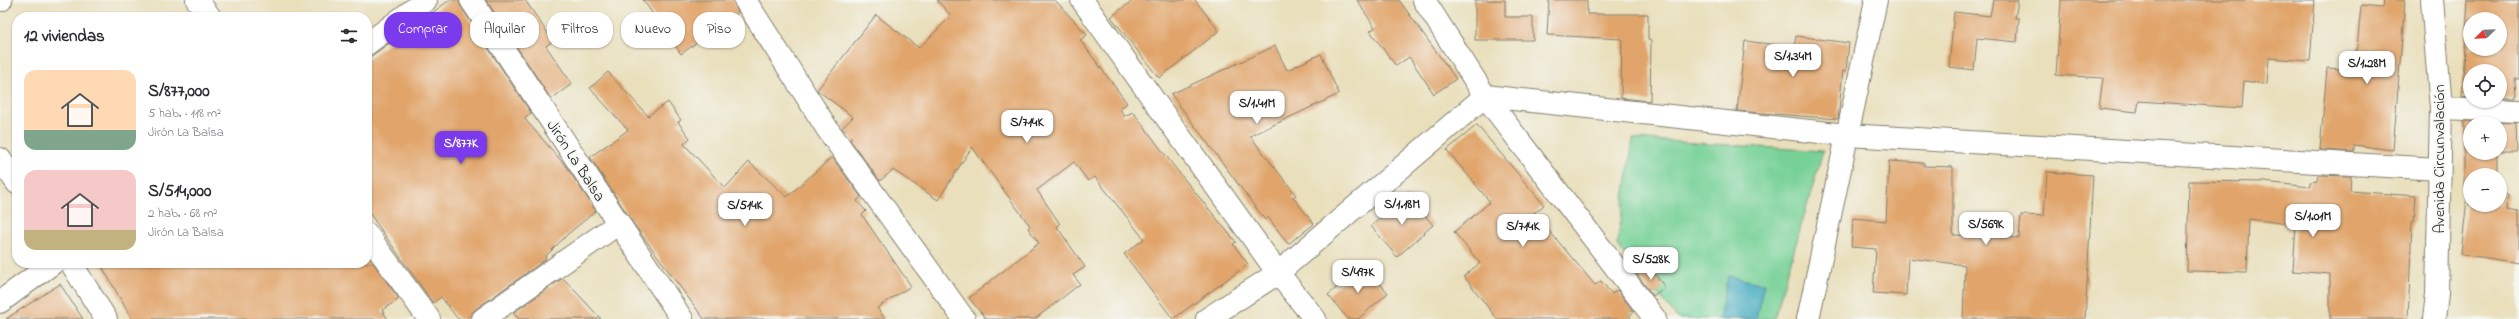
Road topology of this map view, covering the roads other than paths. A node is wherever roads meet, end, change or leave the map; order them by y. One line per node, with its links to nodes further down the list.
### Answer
1 (198, 0): 9 (street)
2 (426, 0): 10 (street)
3 (471, 0): 18 (street, Jirón La Balsa)
4 (745, 0): 28 (street)
5 (1082, 0): 22 (street)
6 (1424, 0): 11 (street)
7 (1876, 0): 14 (street)
8 (2432, 0): 12 (street, Avenida Circunvalación)
9 (206, 12)
10 (372, 40)
11 (1485, 96): 14 (street); 22 (street); 31 (street)
12 (2441, 108): 13 (street); 16 (street, Avenida Circunvalación)
13 (2519, 111)
14 (1847, 136): 16 (street); 32 (street)
15 (0, 159): 17 (street)
16 (2439, 170): 33 (street, Avenida Circunvalación)
17 (12, 177)
18 (619, 223): 26 (street); 27 (street, Jirón La Balsa)
19 (372, 241): 25 (street)
20 (46, 268): 23 (street)
21 (74, 268): 24 (street)
22 (1278, 273): 29 (street); 30 (street)
23 (0, 302)
24 (106, 319)
25 (429, 319)
26 (483, 319)
27 (682, 319)
28 (964, 319)
29 (1207, 319)
30 (1315, 319)
31 (1655, 319)
32 (1808, 319)
33 (2434, 319)

